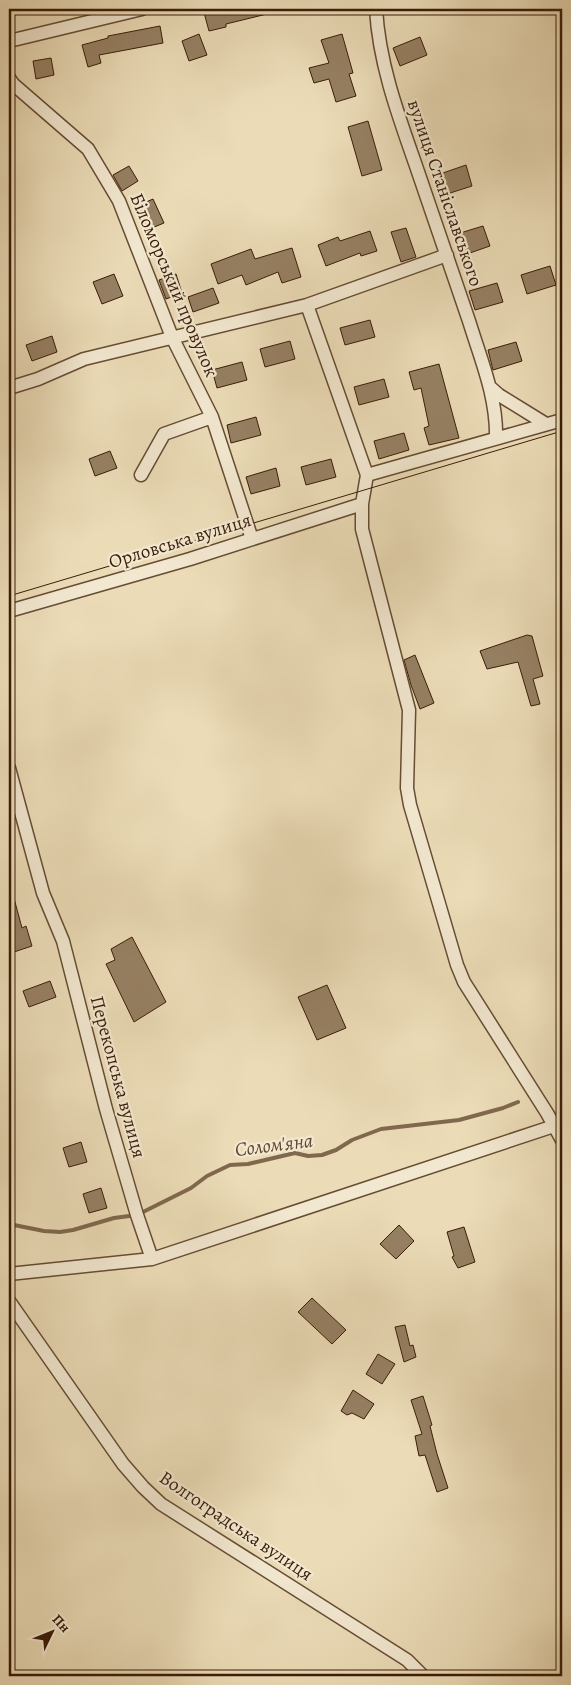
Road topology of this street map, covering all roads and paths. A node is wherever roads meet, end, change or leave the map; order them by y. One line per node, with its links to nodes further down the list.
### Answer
1 (142, 9): 3 (street)
2 (376, 9): 5 (street, вулиця Станіславського)
3 (9, 41)
4 (9, 78): 7 (street, Біломорський провулок)
5 (446, 255): 6 (street); 8 (street, вулиця Станіславського)
6 (308, 305): 7 (street); 15 (street)
7 (172, 337): 9 (street); 10 (street, Біломорський провулок)
8 (490, 387): 12 (street); 13 (street, вулиця Станіславського)
9 (9, 388)
10 (212, 417): 14 (street); 17 (street, Біломорський провулок)
11 (562, 420): 12 (street)
12 (546, 424): 13 (street)
13 (496, 438): 15 (street)
14 (141, 475)
15 (367, 475): 16 (street)
16 (362, 504): 17 (street, Орловська вулиця); 20 (street)
17 (252, 539): 18 (street, Орловська вулиця)
18 (9, 611)
19 (9, 768): 22 (street, Перекопська вулиця)
20 (554, 1126): 21 (street); 22 (street)
21 (562, 1140)
22 (152, 1259): 23 (street)
23 (9, 1274)
24 (9, 1300): 25 (street, Волгоградська вулиця)
25 (422, 1676)

